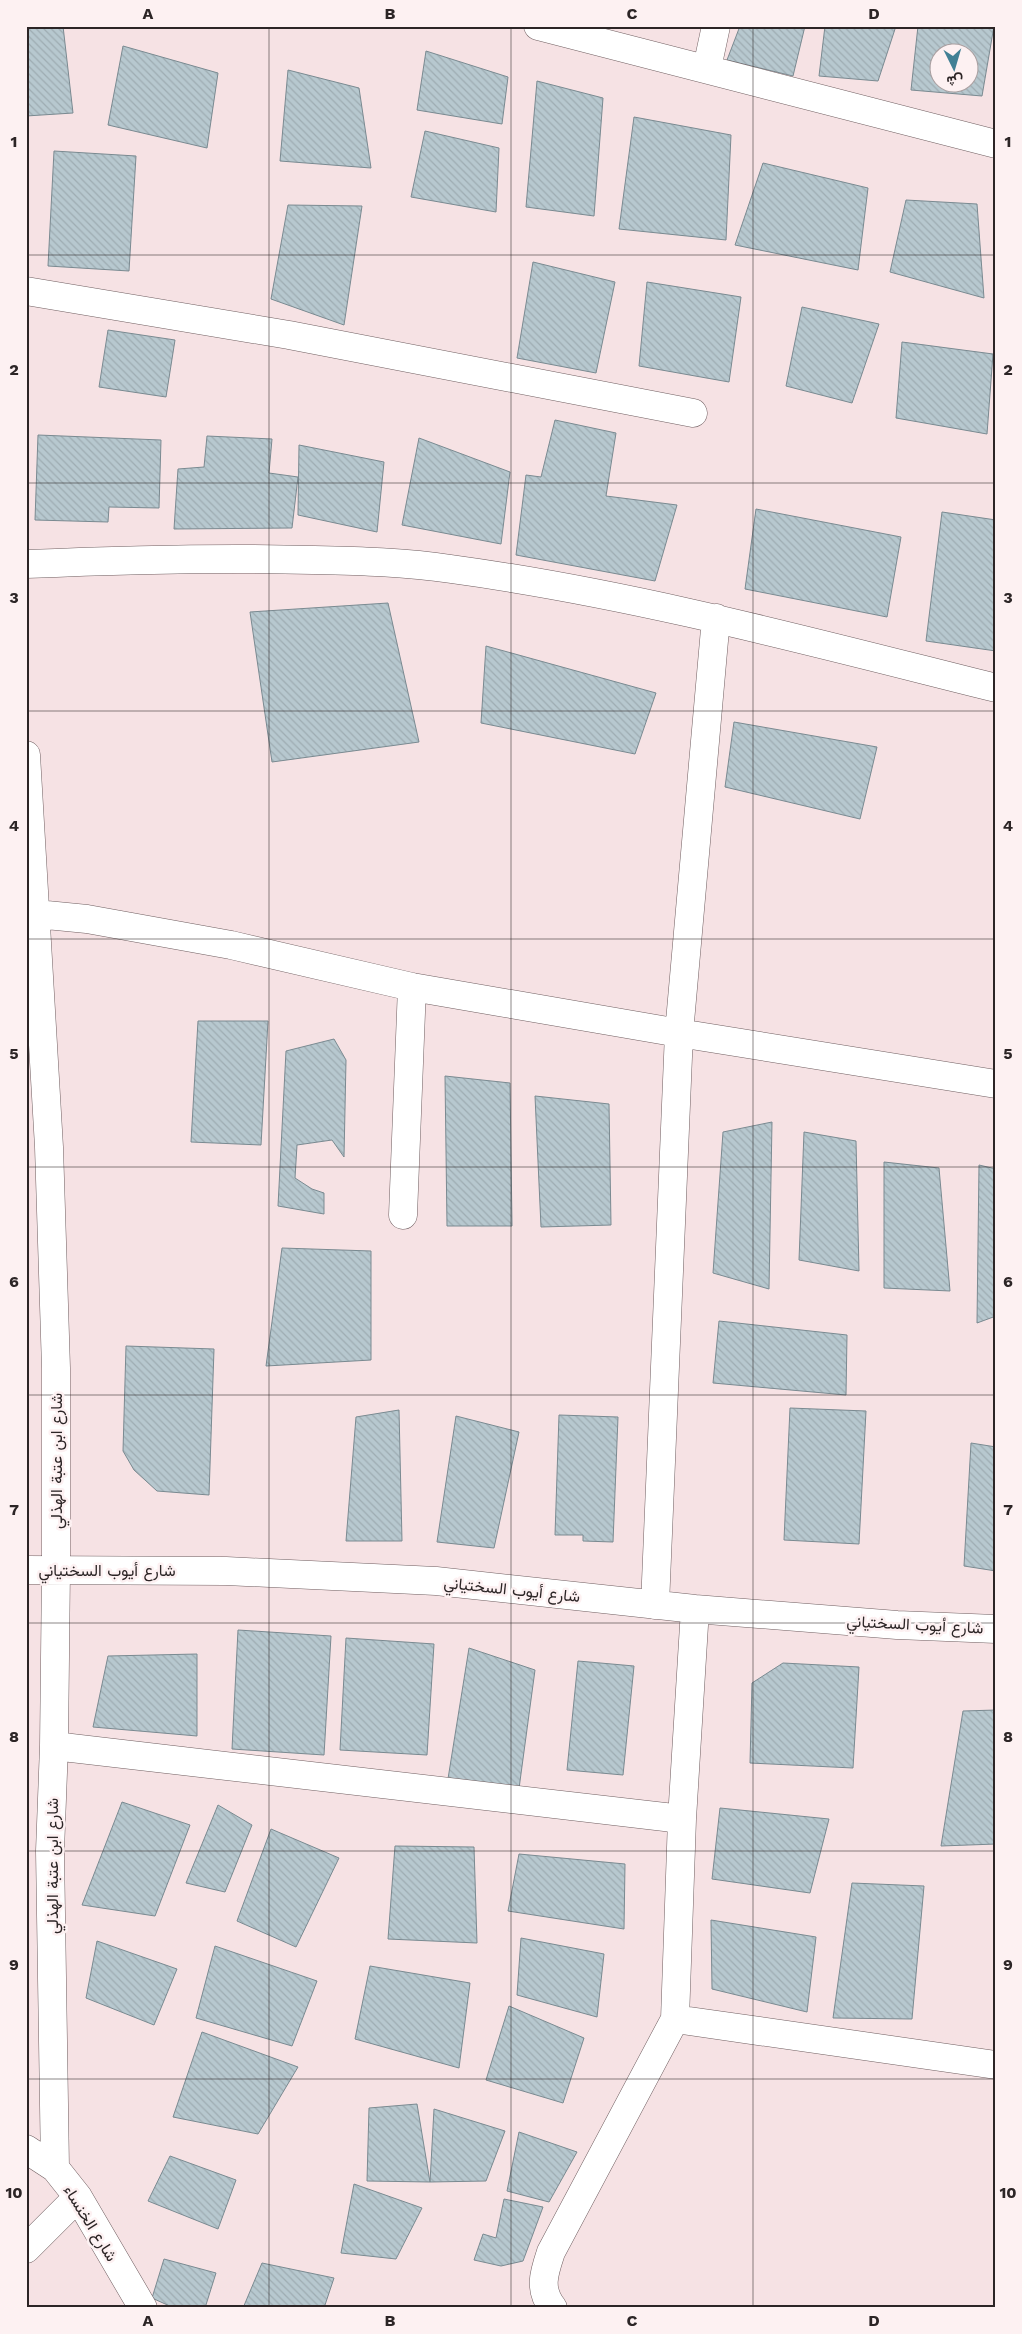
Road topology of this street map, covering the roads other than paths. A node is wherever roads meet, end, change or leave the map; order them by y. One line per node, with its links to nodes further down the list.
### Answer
1 (538, 26): 3 (street)
2 (716, 26): 3 (street)
3 (707, 68): 4 (street)
4 (996, 144)
5 (26, 291): 6 (street)
6 (693, 413)
7 (26, 564): 8 (street)
8 (716, 618): 9 (street); 13 (street)
9 (996, 688)
10 (26, 755): 11 (street, شارع ابن عتبة الهذلي)
11 (31, 913): 12 (street); 16 (street, شارع ابن عتبة الهذلي)
12 (412, 987): 13 (street); 15 (street)
13 (679, 1033): 14 (street); 18 (street)
14 (996, 1084)
15 (403, 1215)
16 (56, 1569): 17 (street, شارع أيوب السختياني); 18 (street, شارع أيوب السختياني); 21 (street, شارع ابن عتبة الهذلي)
17 (26, 1570)
18 (655, 1605): 19 (street, شارع أيوب السختياني)
19 (695, 1609): 20 (street, شارع أيوب السختياني); 22 (street)
20 (996, 1629)
21 (54, 1746): 22 (street); 26 (street, شارع ابن عتبة الهذلي)
22 (682, 1820): 23 (street)
23 (675, 2020): 24 (street); 30 (street)
24 (996, 2064)
25 (26, 2149): 26 (street, شارع الخنساء)
26 (55, 2168): 27 (street, شارع الخنساء)
27 (78, 2197): 28 (street); 29 (street, شارع الخنساء)
28 (26, 2249)
29 (143, 2308)
30 (553, 2308)

